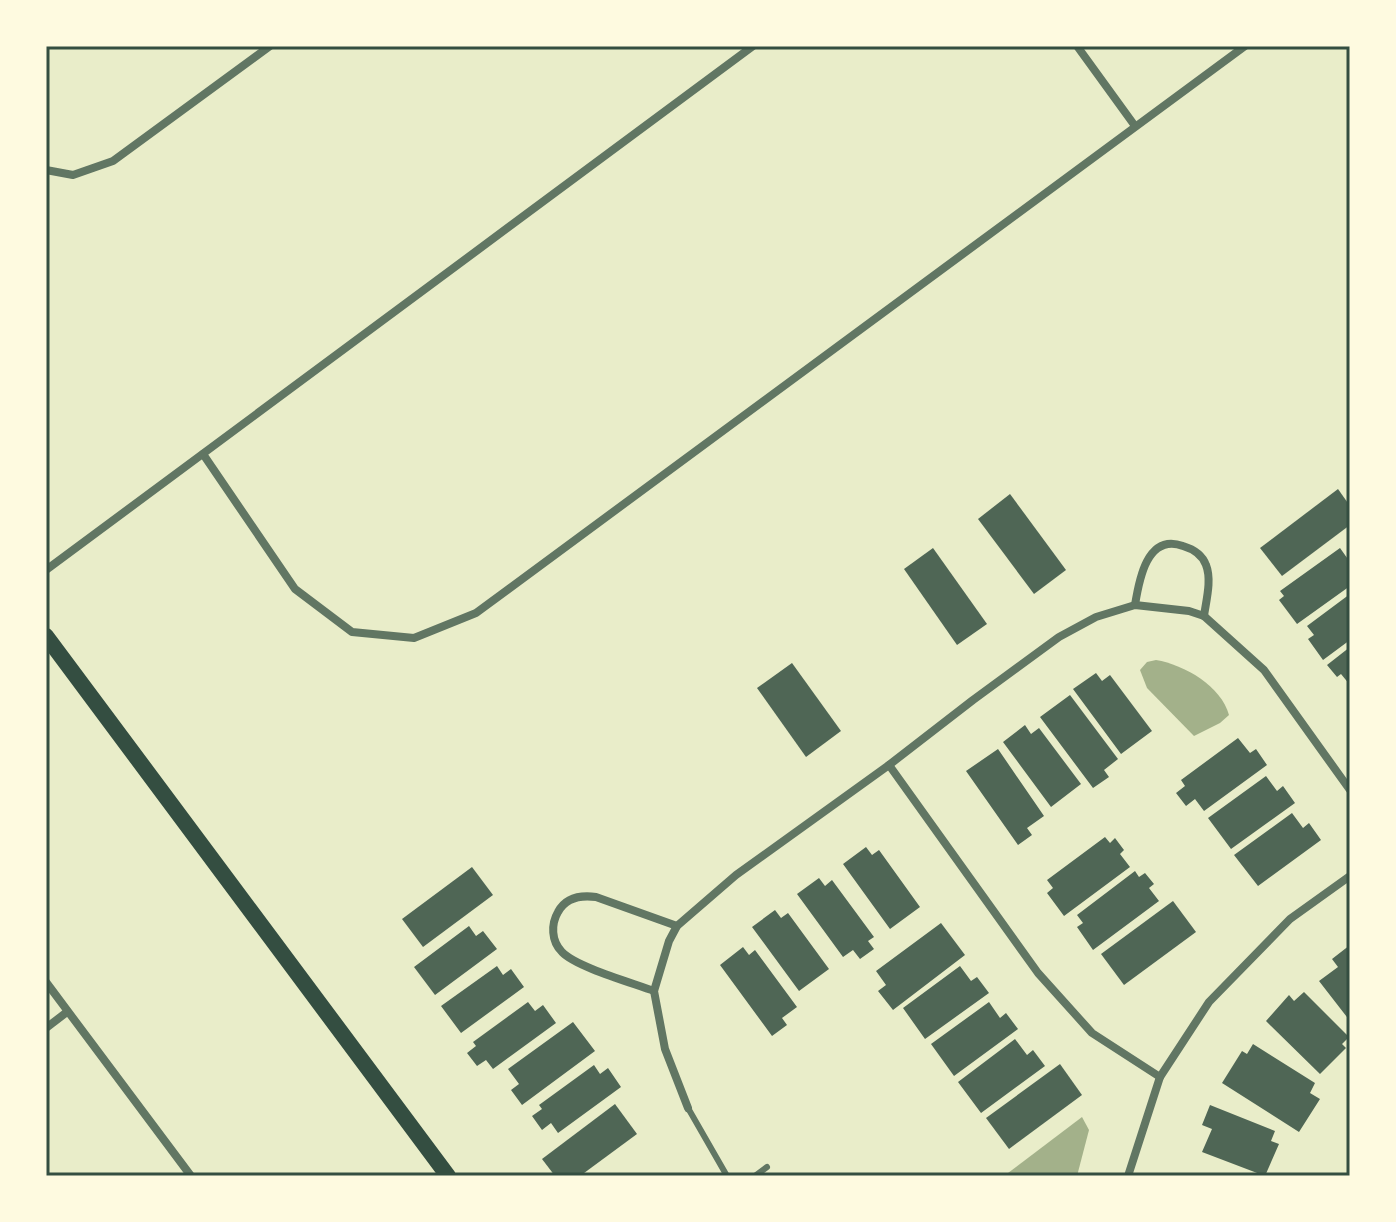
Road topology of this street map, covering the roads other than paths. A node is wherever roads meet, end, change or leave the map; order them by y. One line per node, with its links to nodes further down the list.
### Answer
1 (270, 46): 6 (street)
2 (753, 46): 7 (street)
3 (1077, 46): 5 (street)
4 (1245, 46): 5 (street)
5 (1135, 126): 7 (street)
6 (46, 170)
7 (203, 454): 8 (street)
8 (46, 570)
9 (1135, 605): 10 (street); 10 (street); 12 (street)
10 (1204, 616): 13 (street)
11 (46, 636): 24 (main road)
12 (889, 765): 15 (street); 20 (street)
13 (1350, 790)
14 (1350, 876): 20 (street)
15 (677, 926): 17 (street); 17 (street)
16 (46, 982): 18 (street)
17 (654, 991): 21 (street)
18 (67, 1012): 19 (street); 23 (street)
19 (46, 1028)
20 (1160, 1077): 27 (street)
21 (688, 1108): 25 (lane)
22 (767, 1167): 26 (lane)
23 (191, 1176)
24 (448, 1176)
25 (727, 1176)
26 (755, 1176)
27 (1128, 1176)

